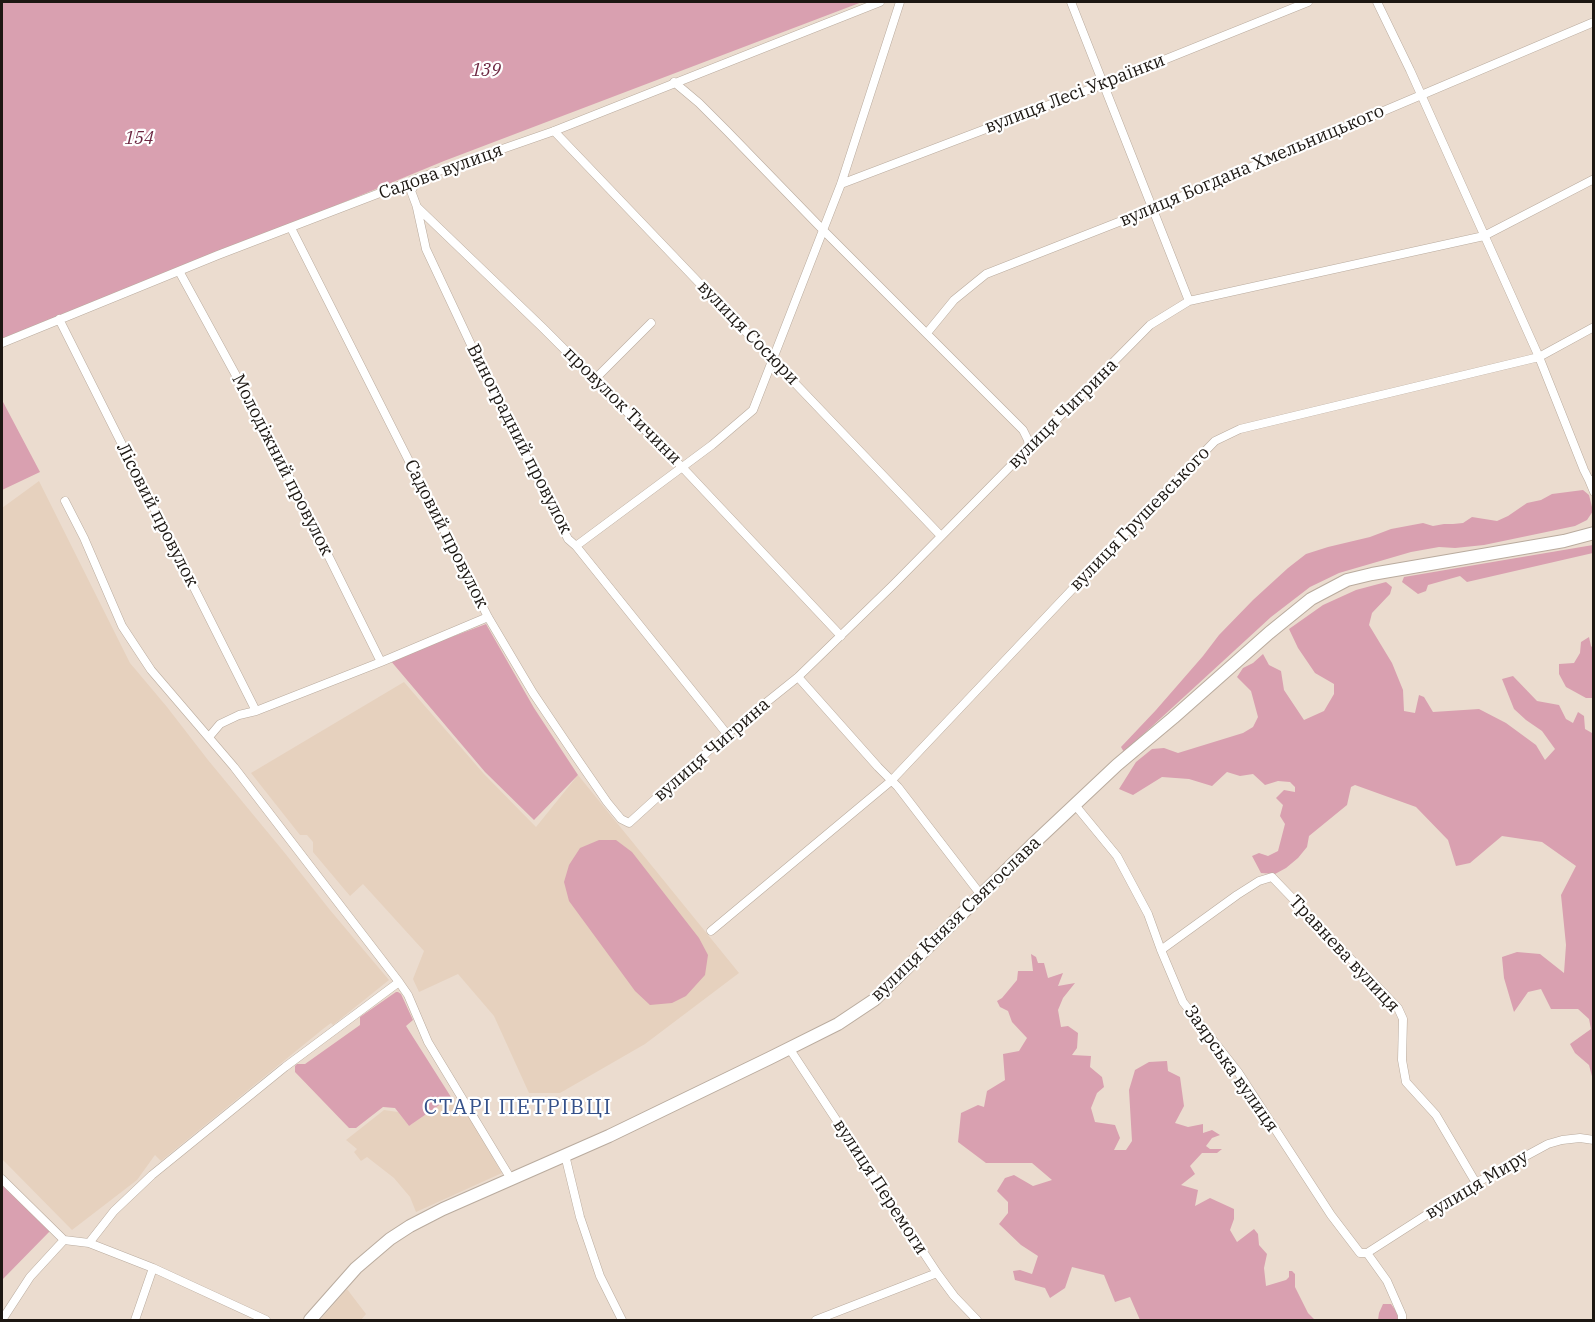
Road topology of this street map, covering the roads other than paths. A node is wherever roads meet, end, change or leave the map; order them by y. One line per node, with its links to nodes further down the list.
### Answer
1 (880, 2): 7 (street, Садова вулиця)
2 (900, 2): 13 (street)
3 (1071, 2): 8 (street)
4 (1308, 2): 8 (street, вулиця Лесі Українки)
5 (1377, 2): 9 (street)
6 (1593, 22): 9 (street, вулиця Богдана Хмельницького)
7 (674, 82): 10 (street, Садова вулиця); 17 (street)
8 (1104, 84): 13 (street, вулиця Лесі Українки); 15 (street)
9 (1421, 96): 15 (street, вулиця Богдана Хмельницького); 18 (street)
10 (554, 131): 11 (street, Садова вулиця); 27 (street, вулиця Сосюри)
11 (418, 178): 14 (street); 16 (street, Садова вулиця)
12 (1593, 179): 18 (street, вулиця Чигрина)
13 (841, 184): 17 (street)
14 (417, 207): 28 (street, провулок Тичини); 36 (street, Виноградний провулок)
15 (1152, 208): 20 (street); 24 (street, вулиця Богдана Хмельницького)
16 (291, 228): 19 (street, Садова вулиця); 37 (street, Садовий провулок)
17 (823, 230): 24 (street); 27 (street)
18 (1484, 236): 20 (street, вулиця Чигрина); 26 (street)
19 (179, 271): 21 (street, Садова вулиця); 39 (street, Молодіжний провулок)
20 (1189, 302): 29 (street, вулиця Чигрина)
21 (59, 319): 25 (street, Садова вулиця); 41 (street, Лісовий провулок)
22 (651, 323): 28 (street)
23 (1593, 327): 26 (street, вулиця Грушевського)
24 (927, 333): 29 (street)
25 (2, 343)
26 (1539, 357): 31 (street); 44 (street, вулиця Грушевського)
27 (773, 359): 30 (street); 35 (street, вулиця Сосюри)
28 (595, 379): 30 (street, провулок Тичини)
29 (1029, 449): 35 (street, вулиця Чигрина)
30 (682, 467): 36 (street); 38 (street, провулок Тичини)
31 (1591, 480): 32 (street)
32 (1593, 492)
33 (65, 501): 43 (street)
34 (1593, 533): 45 (main road, вулиця Князя Святослава)
35 (941, 536): 38 (street, вулиця Чигрина)
36 (576, 546): 42 (street, Виноградний провулок)
37 (488, 617): 39 (street); 46 (street, Садовий провулок)
38 (841, 636): 40 (street, вулиця Чигрина)
39 (381, 662): 41 (street)
40 (798, 677): 42 (street, вулиця Чигрина); 44 (street)
41 (256, 711): 43 (street)
42 (727, 734): 46 (street, вулиця Чигрина)
43 (209, 737): 50 (street)
44 (891, 781): 47 (street); 48 (street, вулиця Грушевського)
45 (1075, 805): 47 (main road, вулиця Князя Святослава); 49 (street, Заярська вулиця)
46 (629, 823)
47 (981, 895): 51 (main road, вулиця Князя Святослава)
48 (711, 931)
49 (1161, 950): 56 (street, Травнева вулиця); 59 (street, Заярська вулиця)
50 (399, 982): 55 (street); 58 (street)
51 (789, 1048): 53 (main road, вулиця Князя Святослава); 61 (street, вулиця Перемоги)
52 (1593, 1140): 56 (street, вулиця Миру)
53 (565, 1155): 55 (main road, вулиця Князя Святослава); 66 (street)
54 (2, 1179): 57 (street)
55 (511, 1179): 65 (main road, вулиця Князя Святослава)
56 (1476, 1183): 59 (street, вулиця Миру)
57 (64, 1240): 58 (street); 62 (street)
58 (89, 1243): 60 (street)
59 (1367, 1253): 69 (street, Заярська вулиця)
60 (153, 1268): 63 (street); 64 (street)
61 (937, 1273): 67 (street); 68 (street, вулиця Перемоги)
62 (2, 1320)
63 (135, 1320)
64 (266, 1320)
65 (310, 1320)
66 (622, 1320)
67 (816, 1320)
68 (977, 1320)
69 (1402, 1320)

